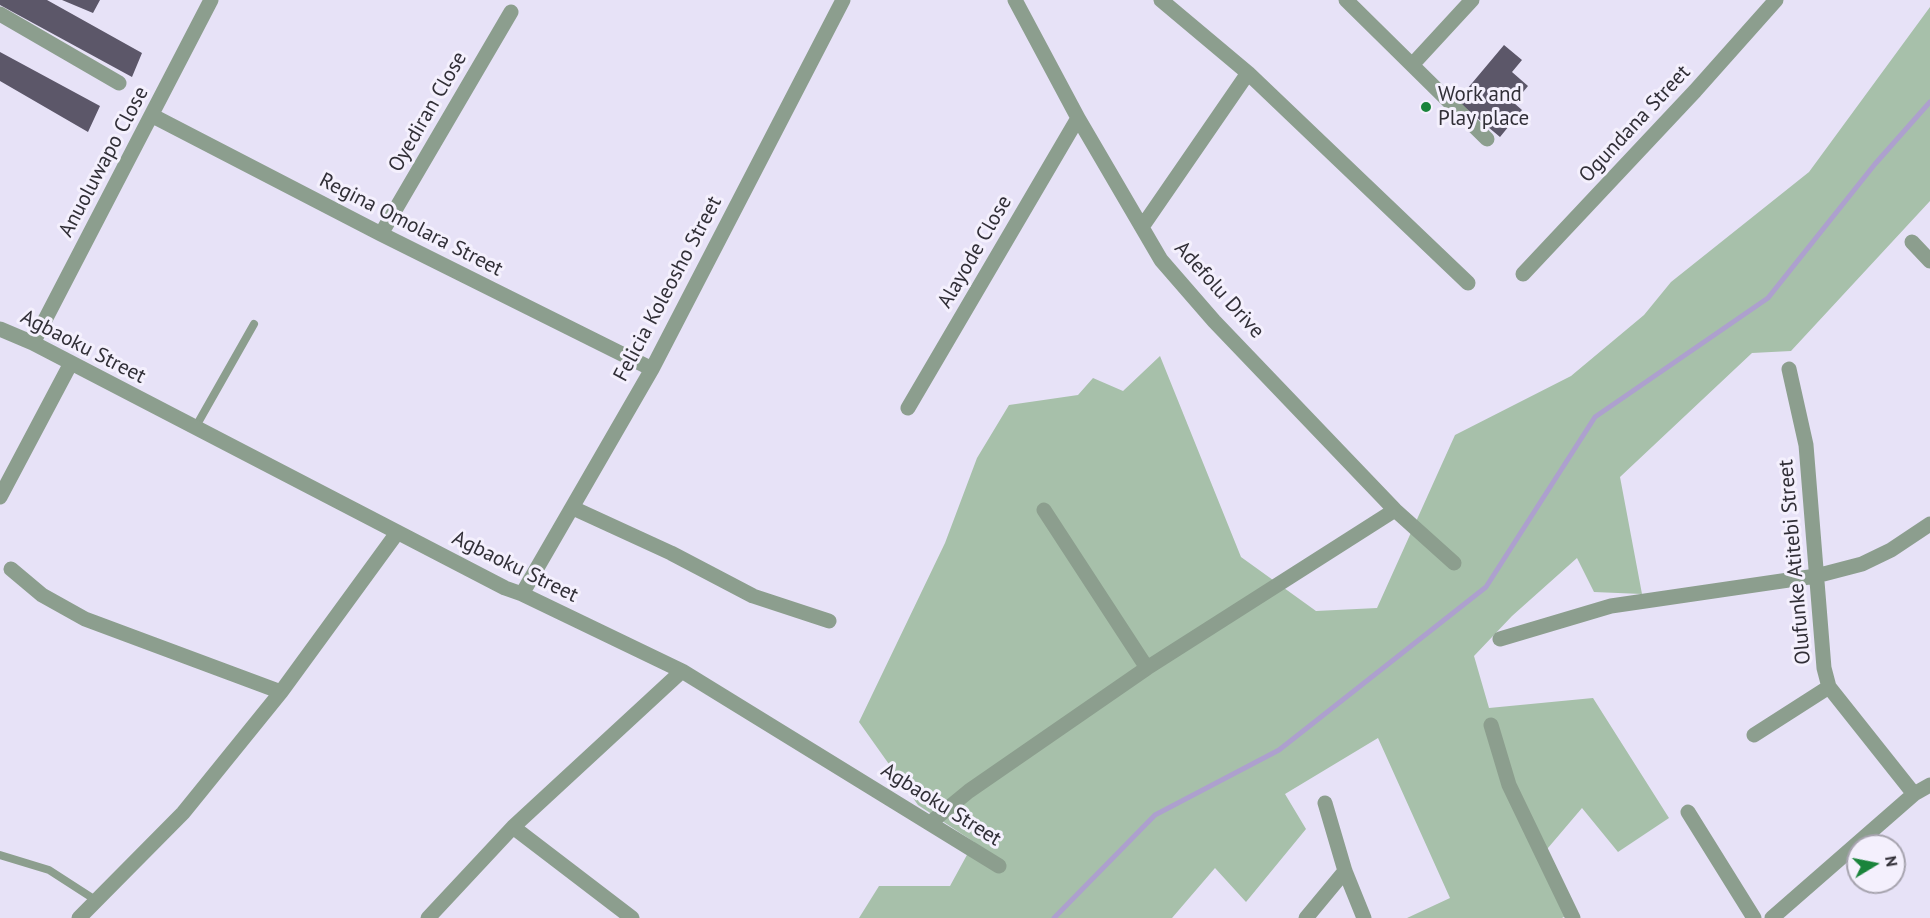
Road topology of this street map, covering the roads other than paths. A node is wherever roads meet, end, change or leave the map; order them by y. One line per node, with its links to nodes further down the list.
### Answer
1 (211, 0): 13 (street, Anuoluwapo Close)
2 (843, 0): 26 (street, Felicia Koleosho Street)
3 (1015, 0): 14 (street, Adefolu Drive)
4 (1161, 0): 11 (street)
5 (1346, 0): 10 (street)
6 (1472, 0): 10 (street)
7 (1776, 0): 20 (street, Ogundana Street)
8 (511, 12): 17 (street, Oyediran Close)
9 (0, 14): 12 (street)
10 (1412, 65): 15 (street)
11 (1248, 72): 16 (street); 21 (street)
12 (119, 83)
13 (153, 116): 17 (street, Regina Omolara Street); 24 (street, Anuoluwapo Close)
14 (1078, 118): 16 (street, Adefolu Drive); 28 (street, Alayode Close)
15 (1487, 139)
16 (1142, 227): 33 (street, Adefolu Drive)
17 (381, 234): 26 (street, Regina Omolara Street)
18 (1912, 242): 19 (street)
19 (1930, 261)
20 (1523, 274)
21 (1468, 283)
22 (254, 324): 29 (lane)
23 (0, 329): 24 (street, Agbaoku Street)
24 (33, 343): 25 (street, Agbaoku Street)
25 (71, 363): 29 (street, Agbaoku Street); 30 (street)
26 (652, 369): 31 (street, Felicia Koleosho Street)
27 (1789, 369): 38 (street, Olufunke Atitebi Street)
28 (908, 408)
29 (195, 428): 35 (street, Agbaoku Street)
30 (0, 497)
31 (573, 508): 39 (street, Felicia Koleosho Street); 40 (street)
32 (1044, 510): 42 (street)
33 (1395, 510): 36 (street, Adefolu Drive); 42 (street)
34 (1930, 524): 38 (street)
35 (397, 533): 39 (street, Agbaoku Street); 45 (street)
36 (1454, 563)
37 (11, 569): 45 (street)
38 (1816, 576): 41 (street); 44 (street, Olufunke Atitebi Street)
39 (522, 594): 43 (street, Agbaoku Street)
40 (829, 621)
41 (1500, 639)
42 (1148, 668): 52 (street)
43 (682, 671): 52 (street, Agbaoku Street); 53 (street)
44 (1829, 687): 47 (street); 49 (street, Olufunke Atitebi Street)
45 (281, 692): 57 (street)
46 (1491, 725): 63 (street)
47 (1754, 735)
48 (1930, 785): 49 (street)
49 (1914, 795): 65 (street)
50 (1325, 802): 56 (street)
51 (1688, 812): 64 (street)
52 (930, 823): 55 (street, Agbaoku Street)
53 (513, 827): 59 (street); 60 (street)
54 (0, 855): 57 (lane)
55 (999, 866)
56 (1345, 871): 61 (street); 62 (street)
57 (97, 901): 58 (street)
58 (79, 918)
59 (428, 918)
60 (632, 918)
61 (1306, 918)
62 (1364, 918)
63 (1573, 918)
64 (1754, 918)
65 (1772, 918)

